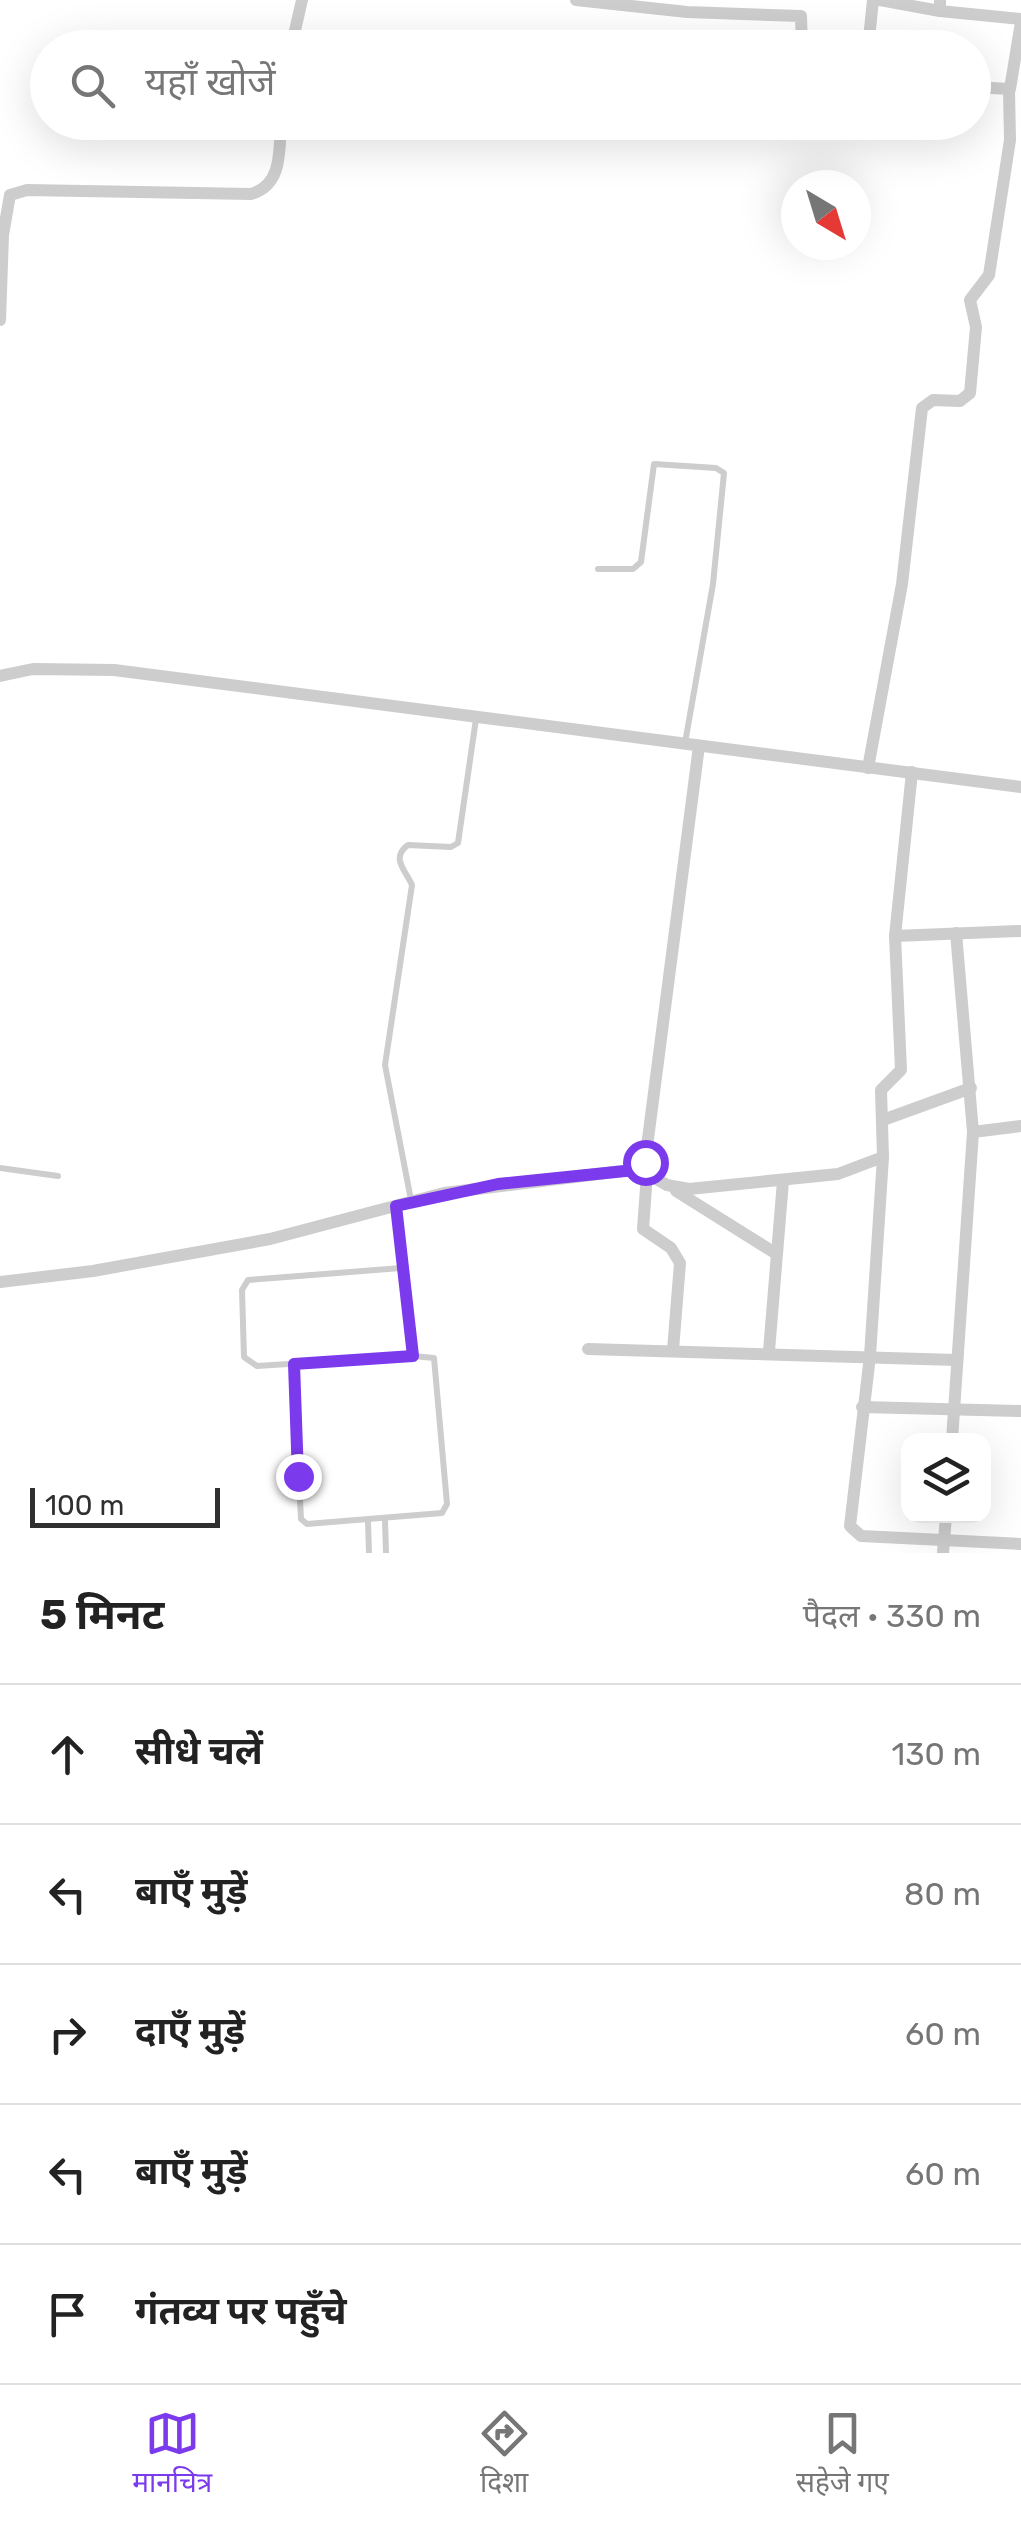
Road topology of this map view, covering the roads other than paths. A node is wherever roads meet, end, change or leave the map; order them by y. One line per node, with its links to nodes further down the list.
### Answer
1 (302, 0): 9 (street)
2 (576, 0): 6 (street)
3 (811, 0): 7 (street)
4 (876, 0): 5 (street); 11 (street)
5 (940, 5): 8 (street)
6 (717, 6): 7 (street)
7 (802, 16): 10 (street)
8 (1021, 20): 13 (street)
9 (295, 30)
10 (802, 30)
11 (871, 30)
12 (991, 88): 13 (street)
13 (1008, 90): 15 (street)
14 (279, 140): 16 (street)
15 (1014, 169): 24 (street)
16 (5, 194): 17 (street)
17 (1, 236): 18 (street)
18 (0, 298): 19 (street)
19 (0, 320)
20 (598, 569): 23 (lane)
21 (0, 676): 22 (street)
22 (476, 718): 23 (street); 40 (lane)
23 (692, 745): 24 (street); 36 (street)
24 (868, 768): 25 (street)
25 (912, 772): 26 (street); 29 (street)
26 (1021, 787)
27 (1021, 931): 28 (street)
28 (956, 934): 29 (street); 30 (street)
29 (895, 936): 31 (street)
30 (971, 1088): 31 (street); 33 (street)
31 (883, 1120): 34 (street)
32 (1021, 1126): 33 (street)
33 (973, 1132): 50 (street)
34 (883, 1157): 38 (street); 49 (street)
35 (0, 1168): 37 (lane)
36 (643, 1171): 39 (street); 40 (street); 46 (street)
37 (58, 1176)
38 (784, 1181): 39 (street); 42 (street)
39 (668, 1186): 42 (street)
40 (411, 1202): 41 (street)
41 (396, 1206): 43 (lane); 44 (street)
42 (776, 1253): 47 (street)
43 (401, 1268): 48 (lane); 51 (lane)
44 (0, 1282)
45 (588, 1349): 46 (street)
46 (673, 1350): 47 (street)
47 (768, 1351): 49 (street)
48 (413, 1356): 51 (lane); 57 (lane)
49 (870, 1356): 50 (street); 52 (street)
50 (956, 1360): 53 (street)
51 (294, 1364): 56 (lane)
52 (862, 1407): 53 (street); 60 (street)
53 (955, 1409): 54 (street); 55 (street)
54 (1021, 1411)
55 (953, 1433)
56 (368, 1521): 57 (lane); 61 (lane)
57 (384, 1521): 62 (lane)
58 (945, 1523): 60 (street)
59 (1021, 1544): 60 (street)
60 (943, 1548)
61 (369, 1553)
62 (386, 1553)

